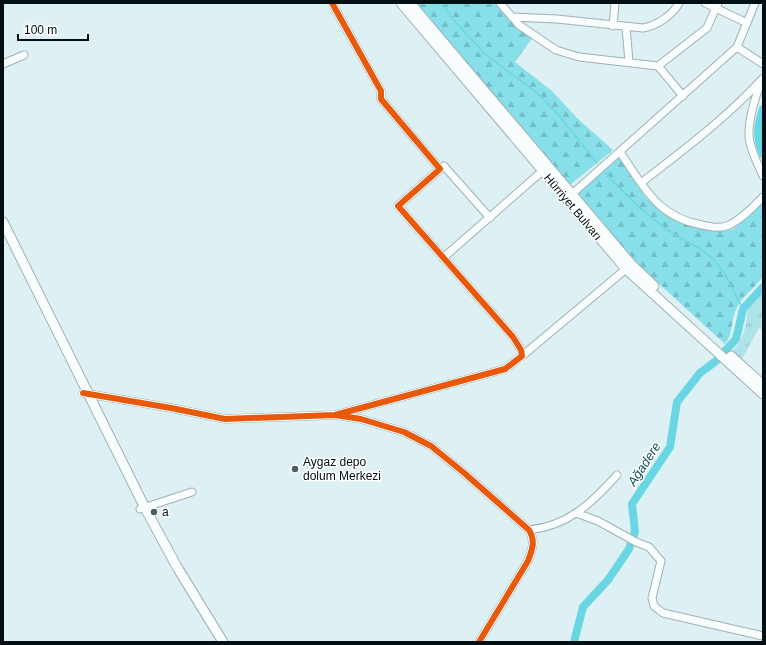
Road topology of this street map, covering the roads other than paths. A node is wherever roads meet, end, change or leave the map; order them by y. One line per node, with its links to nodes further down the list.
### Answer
1 (332, 3): 24 (street)
2 (401, 3): 23 (main road, Hürriyet Bulvarı)
3 (410, 3): 23 (main road, Hürriyet Bulvarı)
4 (500, 3): 10 (street)
5 (615, 3): 12 (street)
6 (679, 3): 13 (street)
7 (705, 3): 9 (street)
8 (755, 3): 11 (street)
9 (717, 6): 11 (street); 19 (street)
10 (512, 17): 12 (street); 16 (street)
11 (747, 24): 14 (street)
12 (613, 26): 13 (street)
13 (626, 27): 16 (street)
14 (736, 47): 18 (street); 21 (street)
15 (24, 55): 17 (street)
16 (629, 62): 19 (street)
17 (3, 64)
18 (763, 64)
19 (658, 66): 21 (street)
20 (763, 78): 25 (street); 26 (street)
21 (683, 96): 22 (street)
22 (620, 152): 26 (street); 27 (street)
23 (546, 168): 27 (main road, Hürriyet Bulvarı); 29 (street); 33 (main road, Hürriyet Bulvarı)
24 (440, 169): 29 (street); 32 (street)
25 (763, 176)
26 (642, 183): 28 (street)
27 (572, 194): 34 (main road, Hürriyet Bulvarı)
28 (763, 198)
29 (490, 218): 32 (street)
30 (3, 222): 38 (main road)
31 (3, 235): 38 (main road)
32 (443, 258): 35 (street)
33 (626, 269): 34 (main road, Hürriyet Bulvarı); 35 (street)
34 (720, 350): 36 (main road, Hürriyet Bulvarı)
35 (522, 356): 40 (street)
36 (728, 358): 37 (main road, Hürriyet Bulvarı); 39 (main road, Hürriyet Bulvarı)
37 (763, 385)
38 (85, 394): 40 (street); 43 (main road)
39 (763, 394)
40 (336, 414): 45 (street)
41 (617, 475): 44 (street)
42 (192, 492): 43 (street)
43 (142, 508): 47 (main road); 48 (main road)
44 (576, 513): 45 (street); 46 (street)
45 (529, 530): 49 (street)
46 (763, 636)
47 (217, 642)
48 (223, 642)
49 (479, 642)

